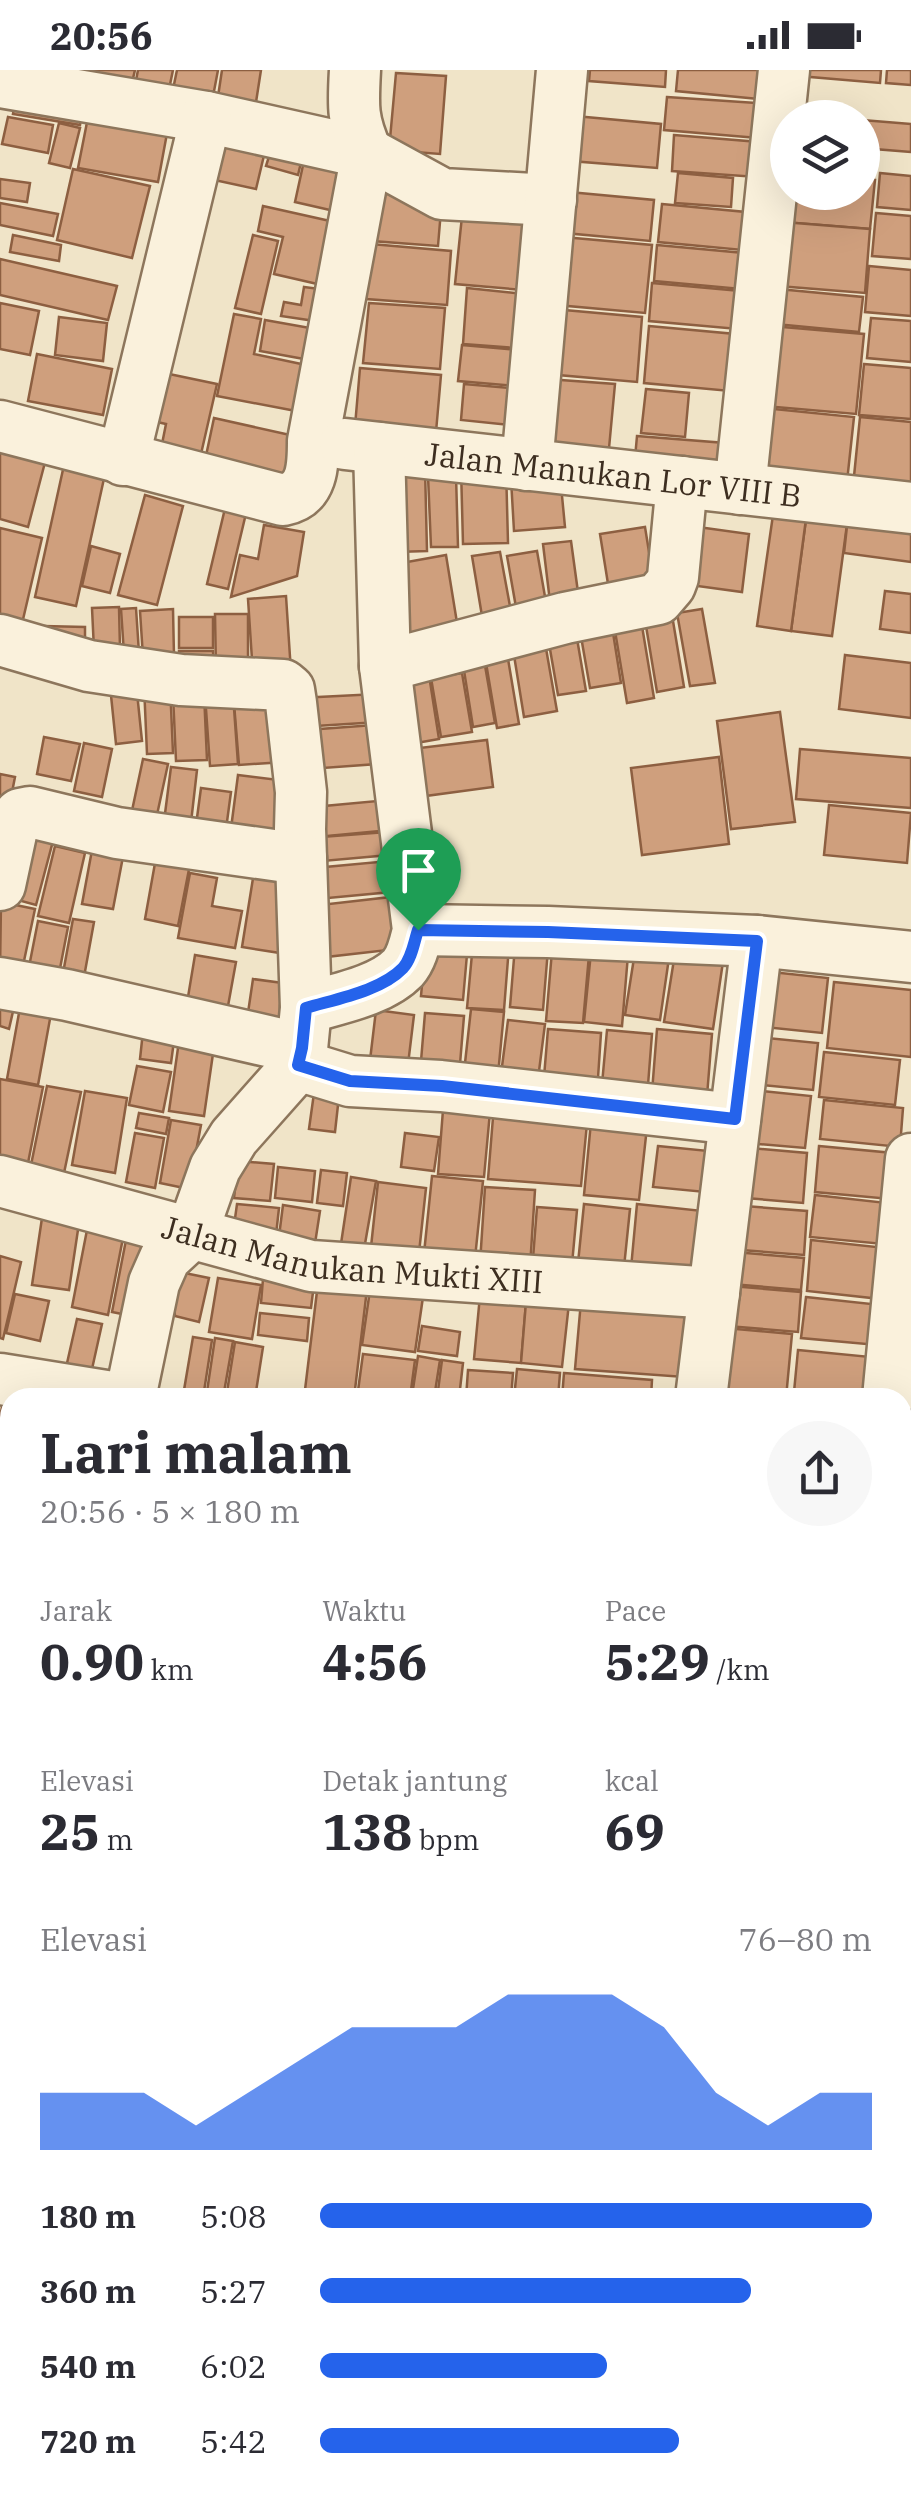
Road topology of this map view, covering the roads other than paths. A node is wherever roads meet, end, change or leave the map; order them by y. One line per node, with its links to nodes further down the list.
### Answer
1 (355, 70): 6 (street)
2 (562, 70): 7 (street)
3 (784, 70): 14 (street)
4 (2, 92): 5 (street)
5 (206, 117): 6 (street); 11 (street)
6 (367, 153): 7 (street); 9 (street)
7 (551, 200): 12 (street)
8 (0, 426): 11 (street)
9 (313, 440): 10 (street, Jalan Manukan Lor VIII B); 11 (street)
10 (379, 448): 12 (street, Jalan Manukan Lor VIII B); 17 (street)
11 (123, 460)
12 (527, 464): 13 (street, Jalan Manukan Lor VIII B)
13 (682, 482): 14 (street, Jalan Manukan Lor VIII B); 17 (street)
14 (740, 489): 15 (street, Jalan Manukan Lor VIII B)
15 (911, 508)
16 (0, 640): 18 (street)
17 (385, 666): 20 (street)
18 (301, 860): 19 (street); 24 (street)
19 (0, 886)
20 (418, 930): 21 (street); 24 (street)
21 (757, 941): 22 (street); 25 (street)
22 (911, 957)
23 (0, 982): 24 (street)
24 (302, 1041): 25 (street); 28 (street)
25 (735, 1119): 29 (street)
26 (911, 1158): 34 (street)
27 (0, 1181): 28 (street, Jalan Manukan Mukti XIII)
28 (192, 1233): 29 (street, Jalan Manukan Mukti XIII); 32 (street)
29 (714, 1294): 33 (street)
30 (0, 1379): 31 (street)
31 (56, 1388)
32 (132, 1388)
33 (702, 1388)
34 (889, 1388)

